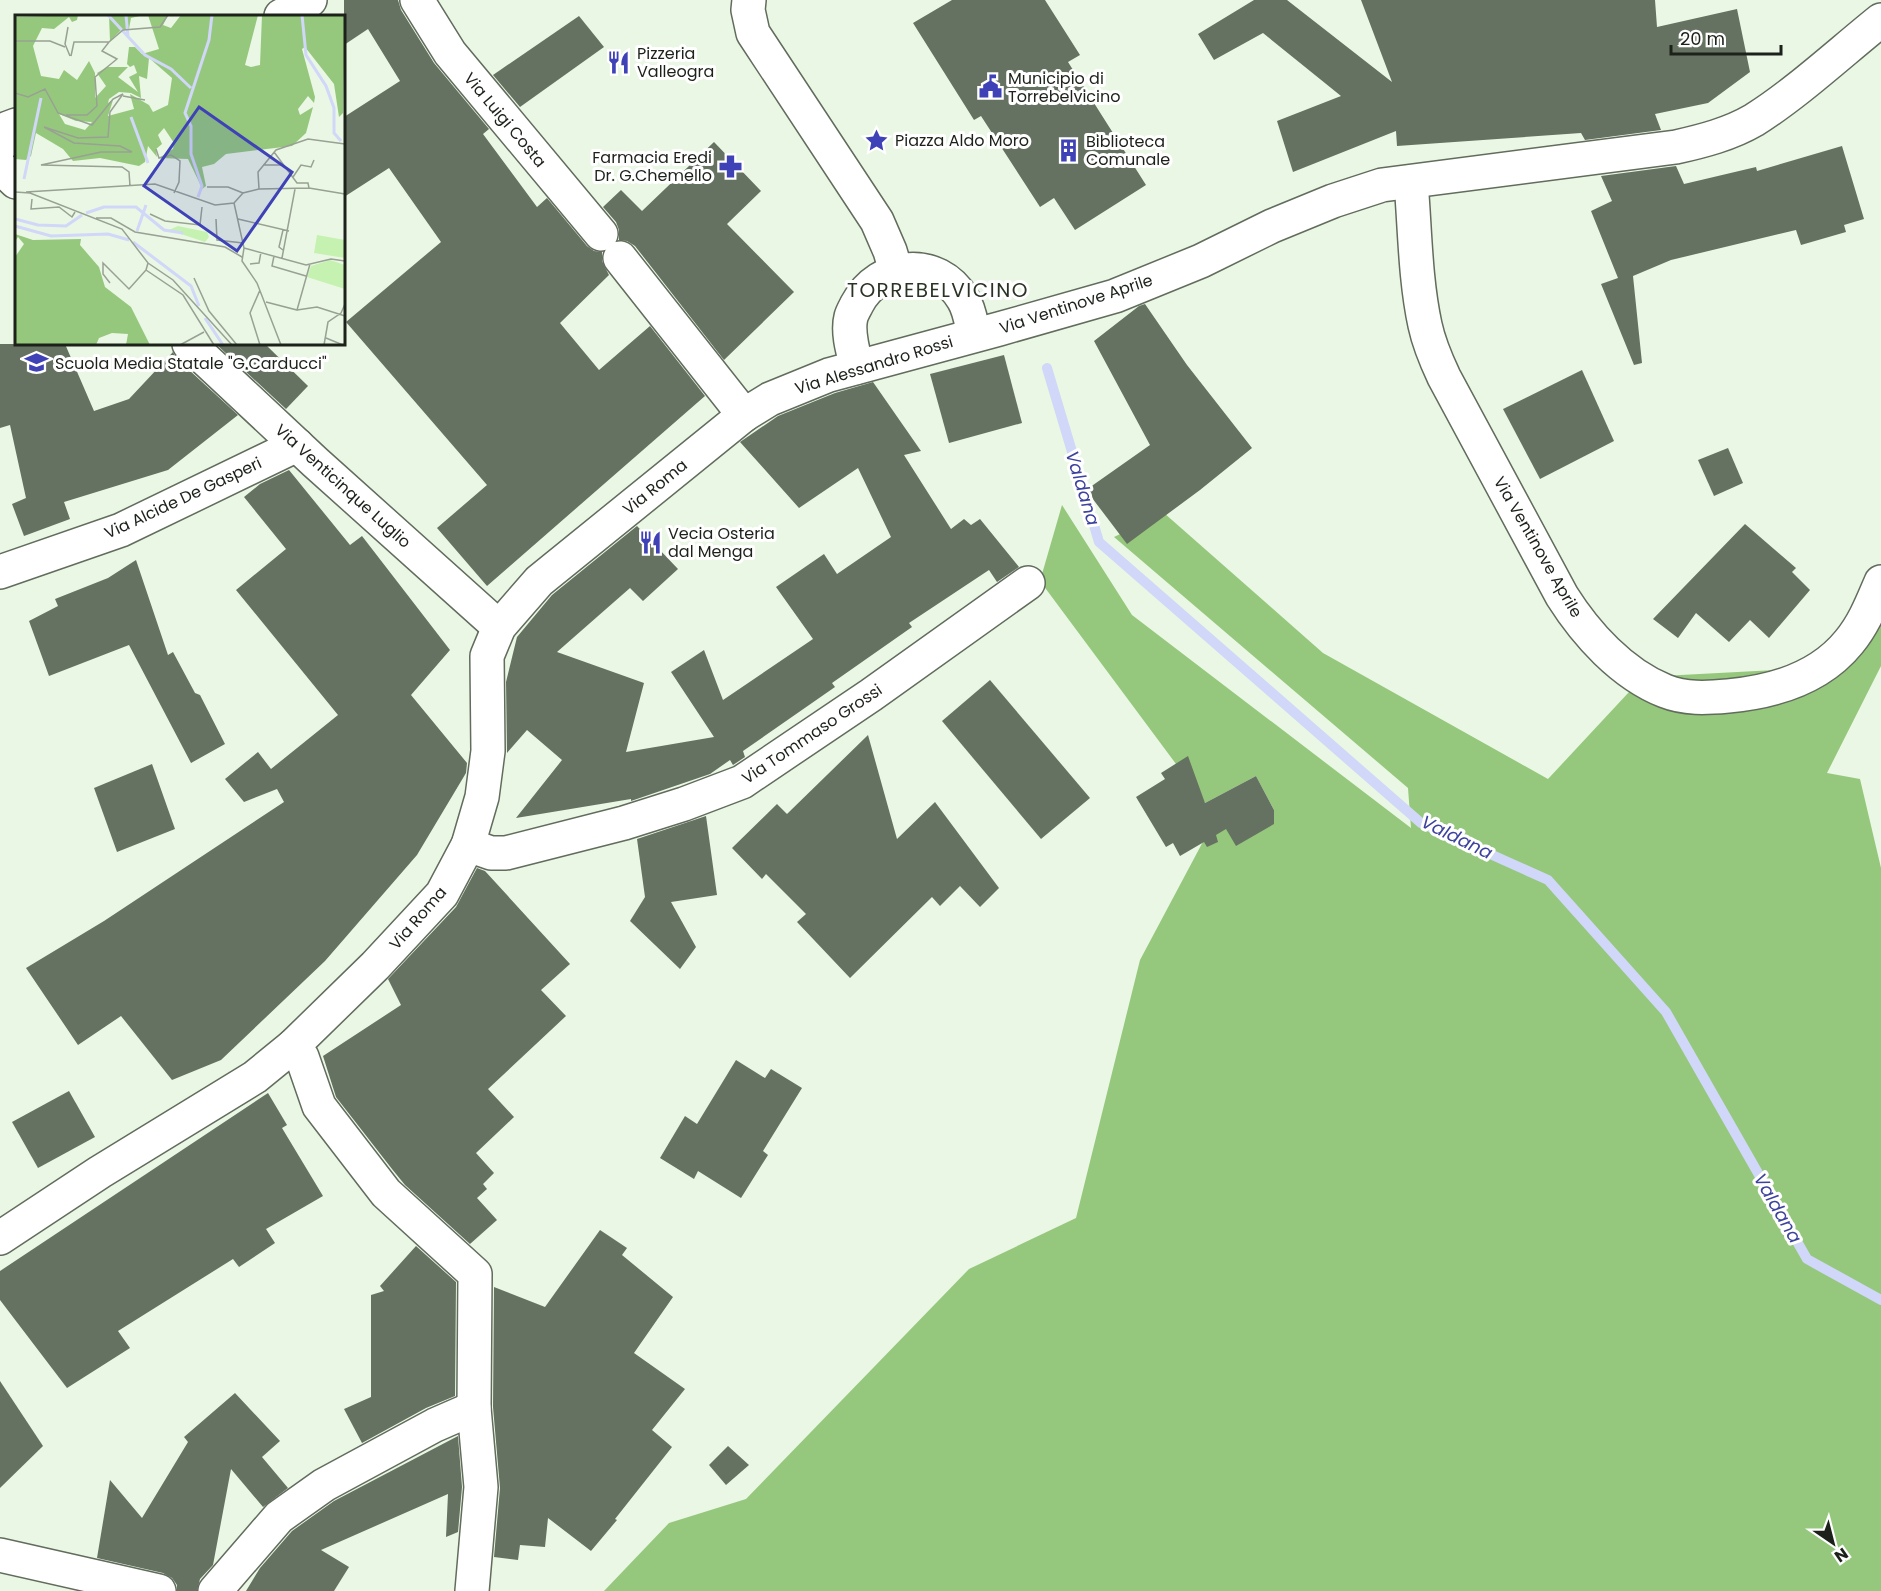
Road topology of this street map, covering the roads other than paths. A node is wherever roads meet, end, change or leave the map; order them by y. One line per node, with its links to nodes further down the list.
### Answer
1 (310, 0): 4 (street)
2 (417, 0): 15 (street, Via Luigi Costa)
3 (749, 0): 11 (street)
4 (283, 15)
5 (1881, 20): 10 (street, Via Ventinove Aprile)
6 (15, 125): 7 (street)
7 (0, 146)
8 (0, 167): 9 (street)
9 (15, 181)
10 (1411, 182): 12 (street, Via Ventinove Aprile); 18 (street, Via Ventinove Aprile)
11 (896, 271): 12 (street); 14 (street)
12 (974, 335): 14 (street, Via Alessandro Rossi)
13 (190, 345): 16 (street, Via Venticinque Luglio)
14 (857, 367): 15 (street, Via Alessandro Rossi)
15 (744, 415): 20 (street, Via Roma)
16 (297, 445): 17 (street, Via Alcide De Gasperi); 20 (street, Via Venticinque Luglio)
17 (0, 572)
18 (1881, 582)
19 (1028, 583): 21 (street, Via Tommaso Grossi)
20 (499, 627): 21 (street, Via Roma)
21 (468, 845): 22 (street, Via Roma)
22 (293, 1046): 23 (street, Via Roma); 24 (street)
23 (0, 1238)
24 (474, 1408): 27 (street); 28 (street)
25 (0, 1555): 26 (street)
26 (159, 1591)
27 (215, 1591)
28 (472, 1591)

